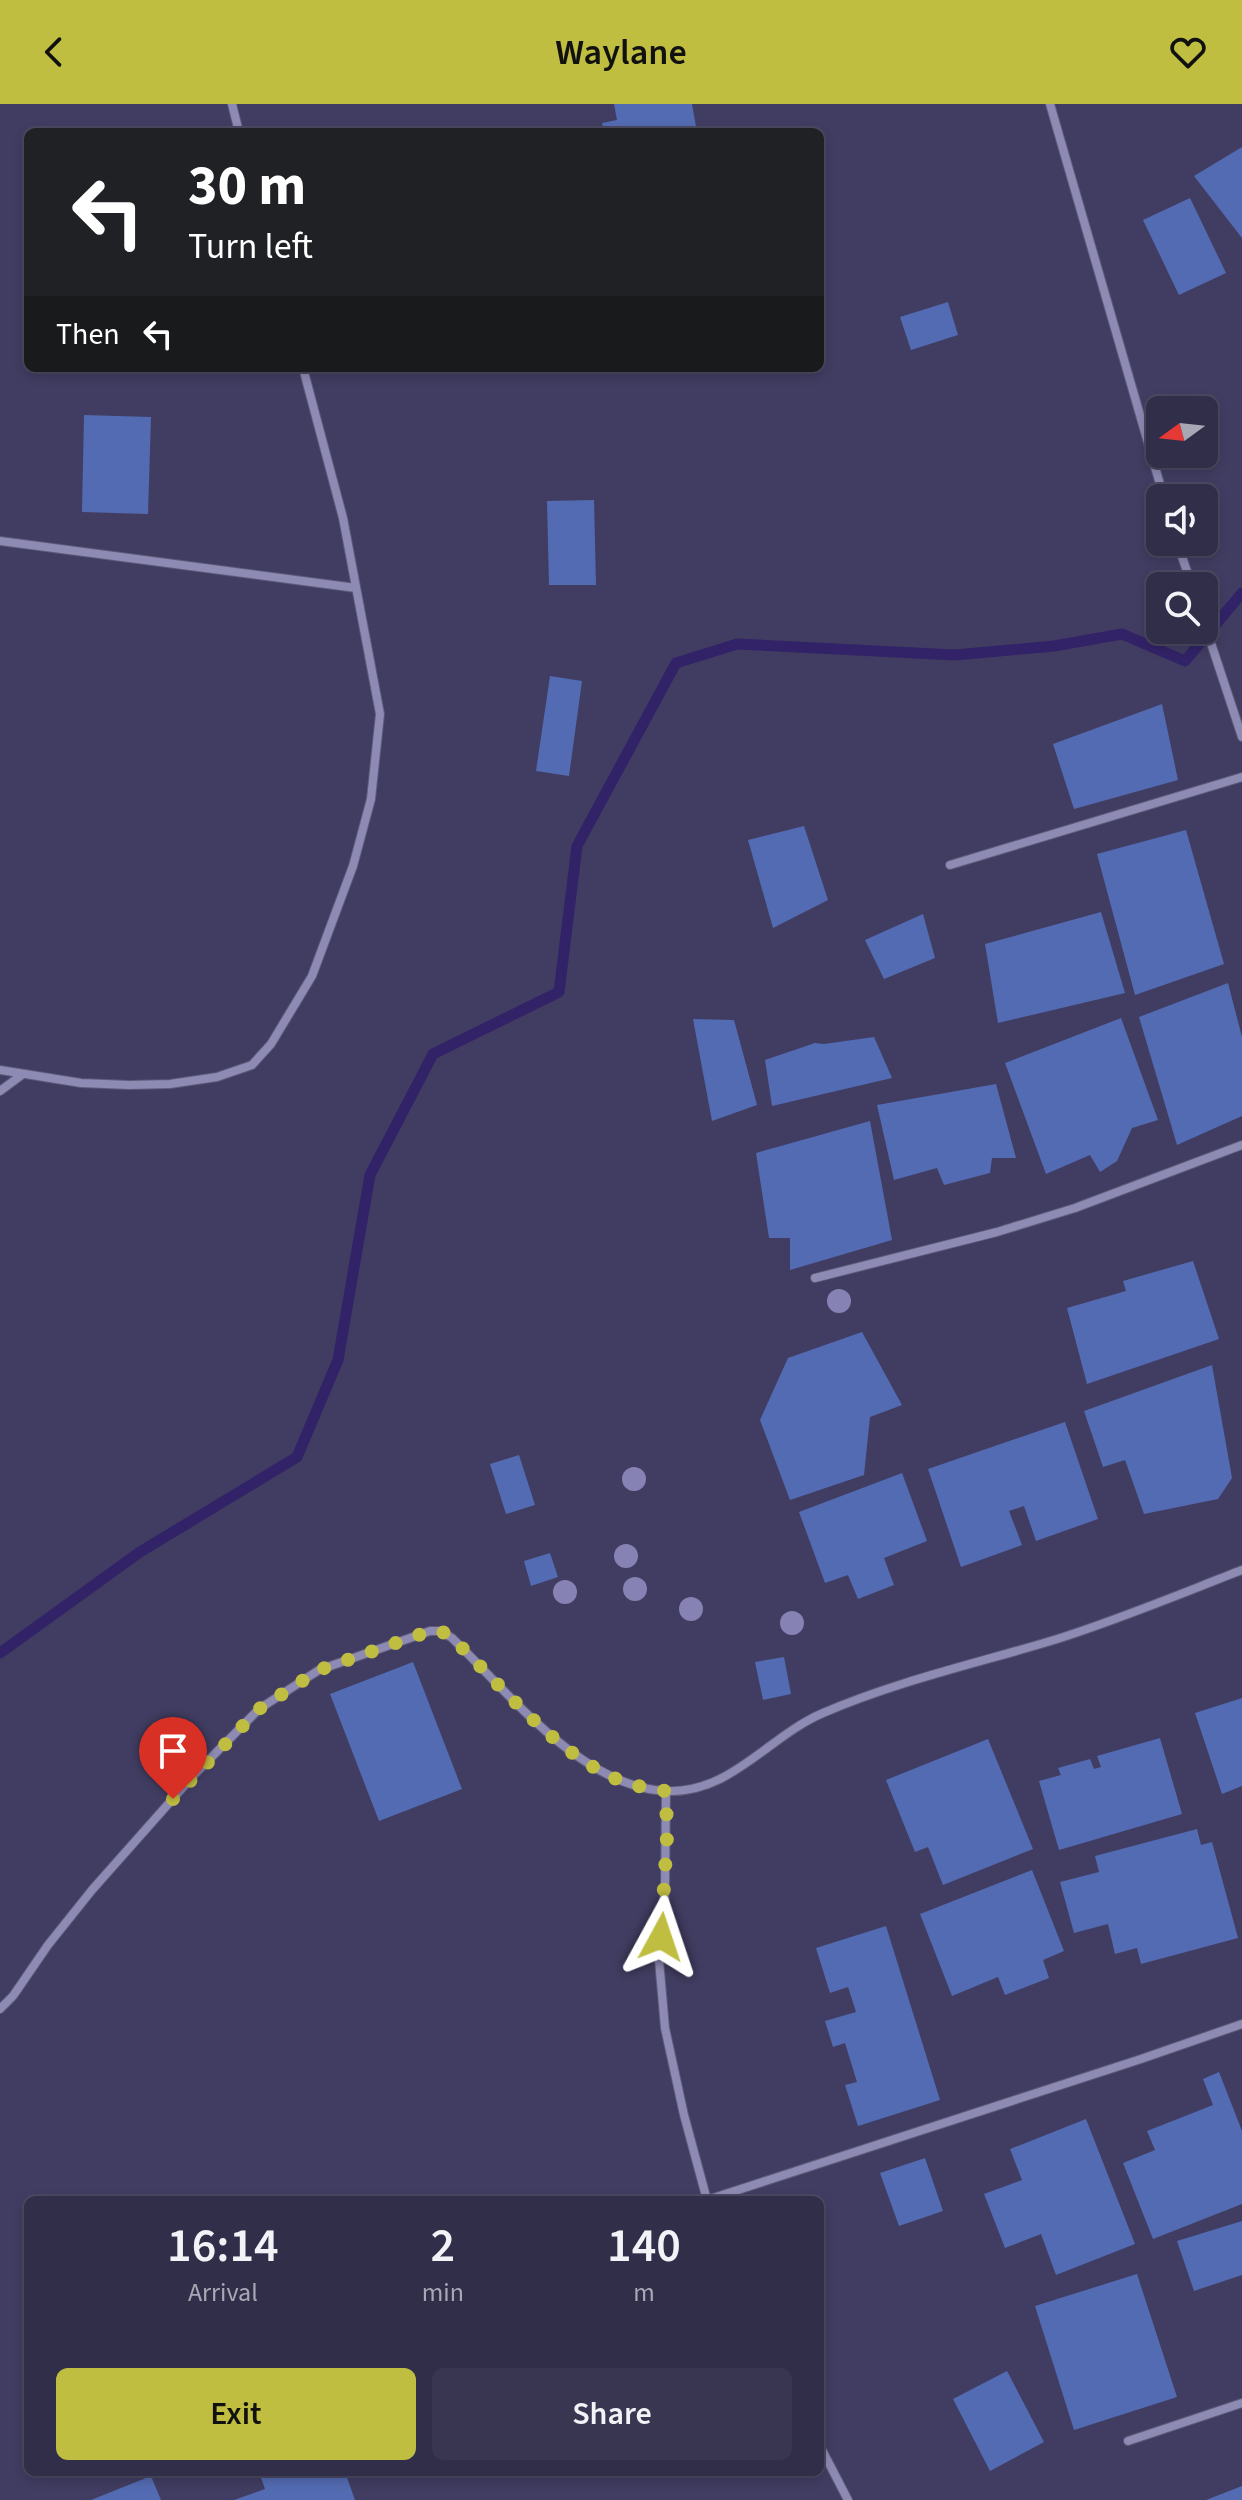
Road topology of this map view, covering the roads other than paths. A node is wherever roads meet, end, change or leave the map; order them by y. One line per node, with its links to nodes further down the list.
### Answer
1 (232, 104): 3 (street)
2 (1050, 104): 5 (street)
3 (238, 128)
4 (304, 372): 7 (street)
5 (1160, 484)
6 (0, 541): 7 (street)
7 (356, 588): 13 (street)
8 (1212, 644): 9 (street)
9 (1242, 737)
10 (1242, 777): 11 (street)
11 (950, 865)
12 (0, 1070): 13 (street)
13 (23, 1074): 14 (street)
14 (0, 1091)
15 (1242, 1145): 16 (street)
16 (815, 1278)
17 (1242, 1570): 18 (street)
18 (666, 1791): 19 (street); 21 (street)
19 (0, 2009)
20 (1242, 2024): 22 (street)
21 (706, 2196)
22 (719, 2196)
23 (1242, 2403): 24 (street)
24 (1128, 2441)
25 (824, 2454): 26 (street)
26 (848, 2500)

